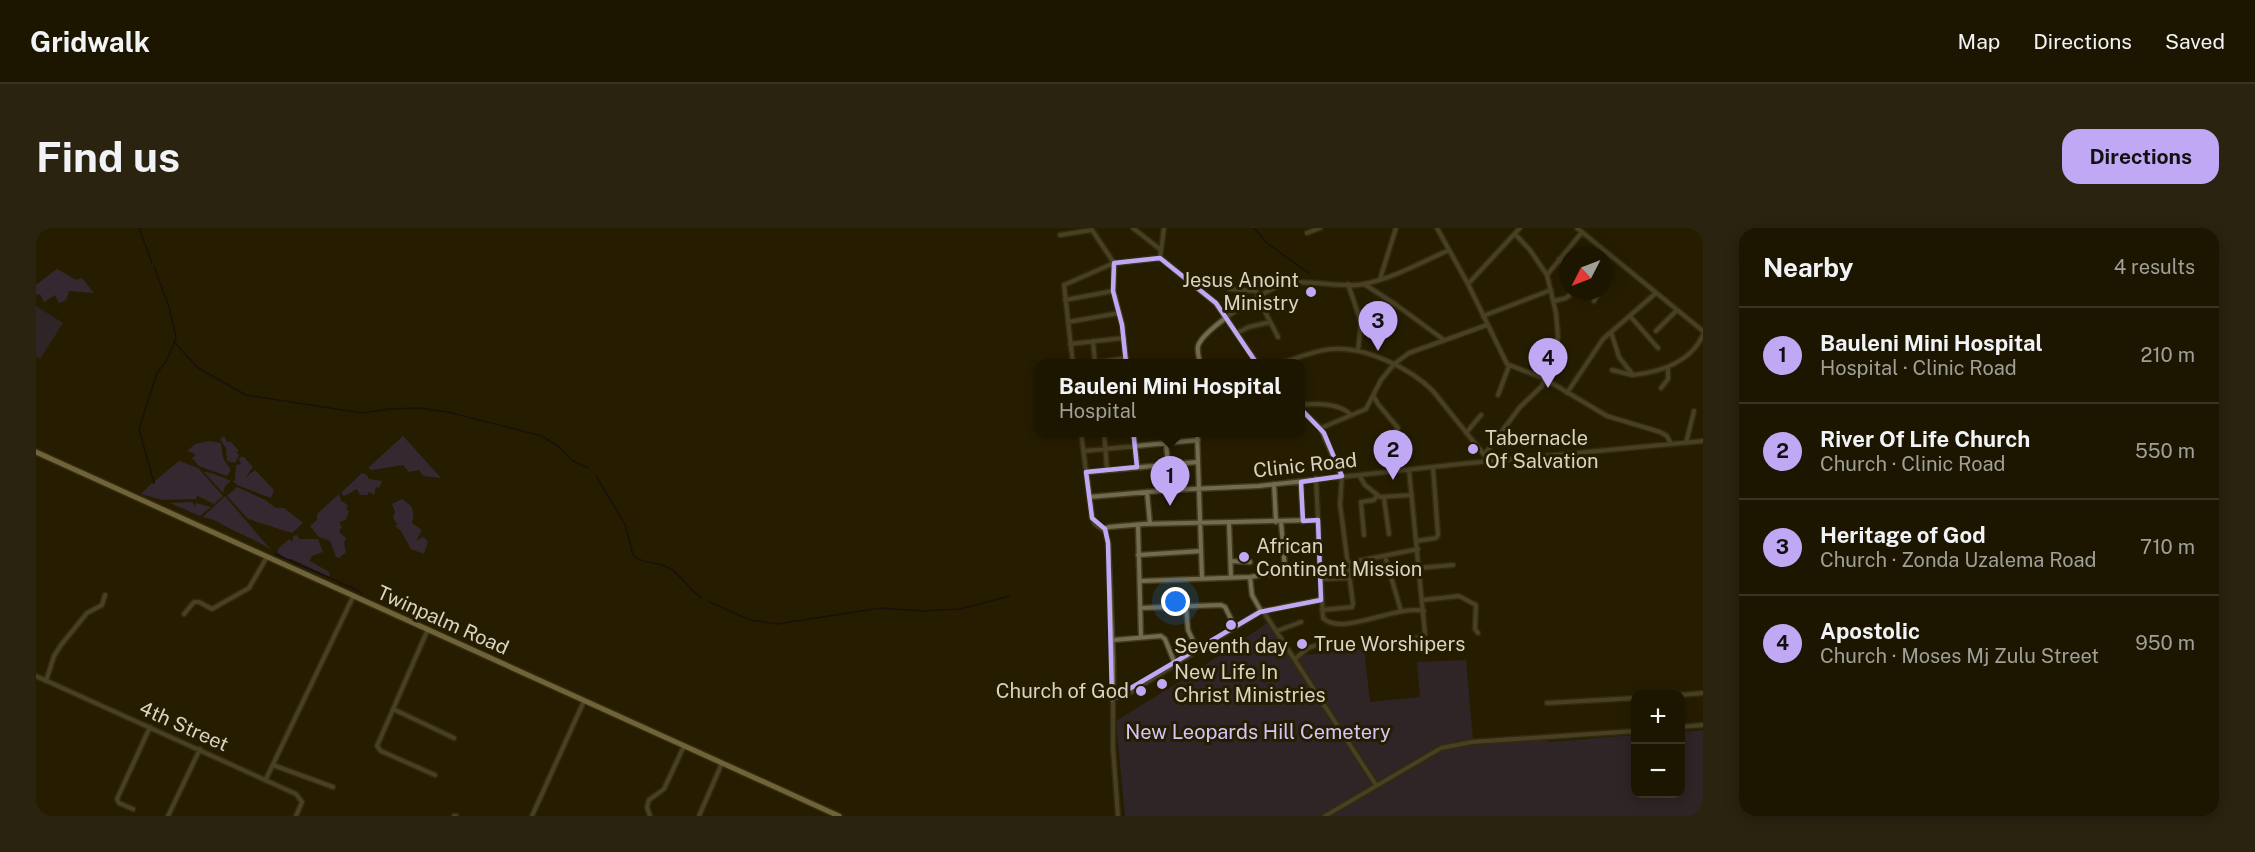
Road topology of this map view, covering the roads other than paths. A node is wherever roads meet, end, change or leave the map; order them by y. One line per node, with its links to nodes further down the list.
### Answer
1 (1133, 228): 12 (street)
2 (1164, 228): 12 (street)
3 (1319, 228): 9 (street)
4 (1396, 228): 18 (street)
5 (1437, 228): 13 (street)
6 (1577, 228): 8 (street)
7 (1517, 230): 17 (street); 21 (street)
8 (1582, 232): 11 (street); 25 (street)
9 (1307, 233)
10 (1060, 235): 16 (street)
11 (1570, 246)
12 (1161, 250): 14 (street)
13 (1449, 250): 18 (street); 21 (street)
14 (1160, 258): 16 (street); 32 (street)
15 (1559, 259): 17 (street)
16 (1114, 263): 24 (street); 27 (street)
17 (1547, 275): 23 (street)
18 (1380, 279): 20 (street)
19 (1348, 284): 20 (street); 26 (street); 48 (street)
20 (1364, 284): 44 (street)
21 (1468, 284): 33 (street)
22 (1230, 289): 26 (street)
23 (1551, 290): 29 (street); 33 (street)
24 (1113, 291): 27 (street); 31 (street)
25 (1656, 293): 30 (street); 34 (street)
26 (1259, 298): 32 (street); 36 (street)
27 (1065, 300): 35 (street)
28 (1559, 300): 29 (street)
29 (1554, 301): 60 (street)
30 (1677, 310): 38 (street); 41 (street)
31 (1119, 313): 35 (street); 43 (street)
32 (1226, 316): 40 (street); 52 (street)
33 (1483, 316): 37 (street)
34 (1630, 316): 39 (street); 47 (street)
35 (1068, 322): 46 (street)
36 (1270, 322): 40 (street); 42 (street)
37 (1487, 326): 44 (street); 56 (street)
38 (1656, 331)
39 (1611, 332): 59 (street); 62 (street)
40 (1236, 333): 53 (street)
41 (1703, 333): 57 (street)
42 (1278, 337)
43 (1123, 338): 45 (street); 51 (street)
44 (1445, 340): 55 (street)
45 (1093, 341): 46 (street); 50 (street)
46 (1070, 344): 49 (street)
47 (1658, 348)
48 (1358, 351): 54 (street); 55 (street)
49 (1072, 359)
50 (1095, 359)
51 (1126, 359)
52 (1199, 359)
53 (1255, 359)
54 (1295, 359)
55 (1394, 364): 64 (street); 71 (street)
56 (1509, 366): 60 (street); 63 (street)
57 (1668, 368): 59 (street); 61 (street)
58 (1612, 370): 59 (street)
59 (1633, 375)
60 (1545, 379): 62 (street); 86 (street)
61 (1661, 388)
62 (1567, 393): 81 (street)
63 (1498, 395)
64 (1374, 397): 68 (street); 94 (street)
65 (1305, 407): 68 (street)
66 (1694, 411): 80 (street)
67 (1305, 412): 70 (street)
68 (1351, 415): 70 (street)
69 (1481, 415): 71 (street)
70 (1321, 428): 97 (street)
71 (1466, 432): 86 (street)
72 (1082, 437): 84 (street)
73 (1105, 437): 83 (street)
74 (1134, 437): 82 (street)
75 (1166, 437): 79 (street)
76 (1198, 437): 77 (street)
77 (1198, 440): 79 (street); 88 (street)
78 (1703, 441): 80 (street, Clinic Road)
79 (1166, 442): 82 (street); 89 (street)
80 (1686, 442): 81 (street, Clinic Road)
81 (1671, 444): 87 (street, Clinic Road)
82 (1135, 446): 83 (street); 91 (street)
83 (1106, 449): 84 (street); 92 (street)
84 (1084, 451): 95 (street)
85 (36, 452): 121 (main road, Twinpalm Road)
86 (1484, 455): 87 (street)
87 (1489, 461): 90 (street, Clinic Road)
88 (1198, 462): 89 (street); 101 (street)
89 (1168, 464): 91 (street)
90 (1433, 466): 93 (street, Clinic Road); 117 (street)
91 (1137, 467): 92 (street)
92 (1107, 470): 95 (street)
93 (1409, 470): 94 (street, Clinic Road); 104 (street)
94 (1394, 471): 96 (street, Clinic Road)
95 (1086, 472): 105 (street)
96 (1359, 475): 97 (street, Clinic Road); 103 (street)
97 (1342, 476): 98 (street, Clinic Road); 125 (street)
98 (1316, 479): 99 (street, Clinic Road); 107 (street)
99 (1301, 482): 100 (street, Clinic Road); 108 (street)
100 (1274, 484): 101 (street, Clinic Road); 109 (street)
101 (1200, 488): 102 (street, Clinic Road); 112 (street)
102 (1147, 492): 105 (street, Clinic Road); 111 (street)
103 (1377, 495): 106 (street); 116 (street)
104 (1412, 495): 106 (street); 117 (street)
105 (1089, 497): 114 (street)
106 (1384, 498): 115 (street)
107 (1318, 520): 108 (street); 132 (street)
108 (1303, 521): 109 (street)
109 (1279, 522): 110 (street); 128 (street)
110 (1229, 523): 112 (street); 123 (street)
111 (1150, 524): 112 (street); 113 (street)
112 (1199, 524): 119 (street)
113 (1138, 525): 114 (street); 120 (street)
114 (1104, 529): 151 (street)
115 (1389, 534)
116 (1364, 535)
117 (1417, 541): 118 (street)
118 (1418, 549): 122 (street); 127 (street)
119 (1201, 551): 120 (street); 129 (street)
120 (1138, 555): 133 (street)
121 (268, 556): 135 (main road, Twinpalm Road); 144 (street)
122 (1384, 556): 125 (street); 141 (street)
123 (1232, 561): 124 (street); 130 (street)
124 (1250, 562)
125 (1348, 562): 131 (street)
126 (1453, 565): 127 (street)
127 (1419, 568): 137 (street)
128 (1250, 577): 130 (street); 143 (street)
129 (1202, 578): 130 (street); 133 (street)
130 (1231, 578)
131 (1351, 578): 132 (street); 140 (street)
132 (1321, 579): 136 (street)
133 (1140, 581): 139 (street)
134 (105, 596): 158 (street)
135 (353, 597): 147 (main road, Twinpalm Road); 174 (street)
136 (1321, 600): 140 (street); 143 (street)
137 (1423, 600): 142 (street); 149 (street)
138 (1186, 606): 139 (street); 146 (street); 154 (street)
139 (1140, 608): 150 (street)
140 (1322, 610): 141 (street)
141 (1401, 610): 142 (street)
142 (1424, 610): 153 (street)
143 (1262, 611): 146 (street); 148 (street)
144 (184, 614)
145 (1301, 622): 148 (street)
146 (1234, 627): 154 (street)
147 (428, 629): 163 (main road, Twinpalm Road); 165 (street)
148 (1277, 631): 155 (street)
149 (1478, 633)
150 (1141, 637): 151 (street); 156 (street)
151 (1112, 640): 162 (street)
152 (1326, 642): 155 (street)
153 (1377, 644)
154 (1197, 649): 156 (street)
155 (1295, 658): 177 (street)
156 (1175, 664): 162 (street)
157 (36, 676): 158 (street, 4th Street)
158 (46, 681): 167 (street, 4th Street)
159 (1703, 693): 160 (street)
160 (1685, 695)
161 (1631, 698): 164 (street)
162 (1112, 699): 186 (street)
163 (584, 700): 171 (main road, Twinpalm Road); 182 (street)
164 (1547, 703)
165 (393, 709): 170 (street); 175 (street)
166 (1703, 725): 168 (street)
167 (150, 727): 172 (street, 4th Street); 179 (street)
168 (1685, 727)
169 (1631, 731): 177 (street)
170 (454, 738)
171 (684, 746): 173 (main road, Twinpalm Road); 183 (street)
172 (200, 749): 176 (street, 4th Street); 180 (street)
173 (722, 763): 184 (street); 185 (main road, Twinpalm Road)
174 (273, 765): 176 (street); 178 (street)
175 (435, 775)
176 (266, 779): 181 (street, 4th Street)
177 (1376, 785): 187 (street)
178 (333, 787)
179 (133, 809)
180 (168, 816)
181 (296, 816)
182 (532, 816)
183 (650, 816)
184 (699, 816)
185 (838, 816)
186 (1118, 816)
187 (1325, 816)

